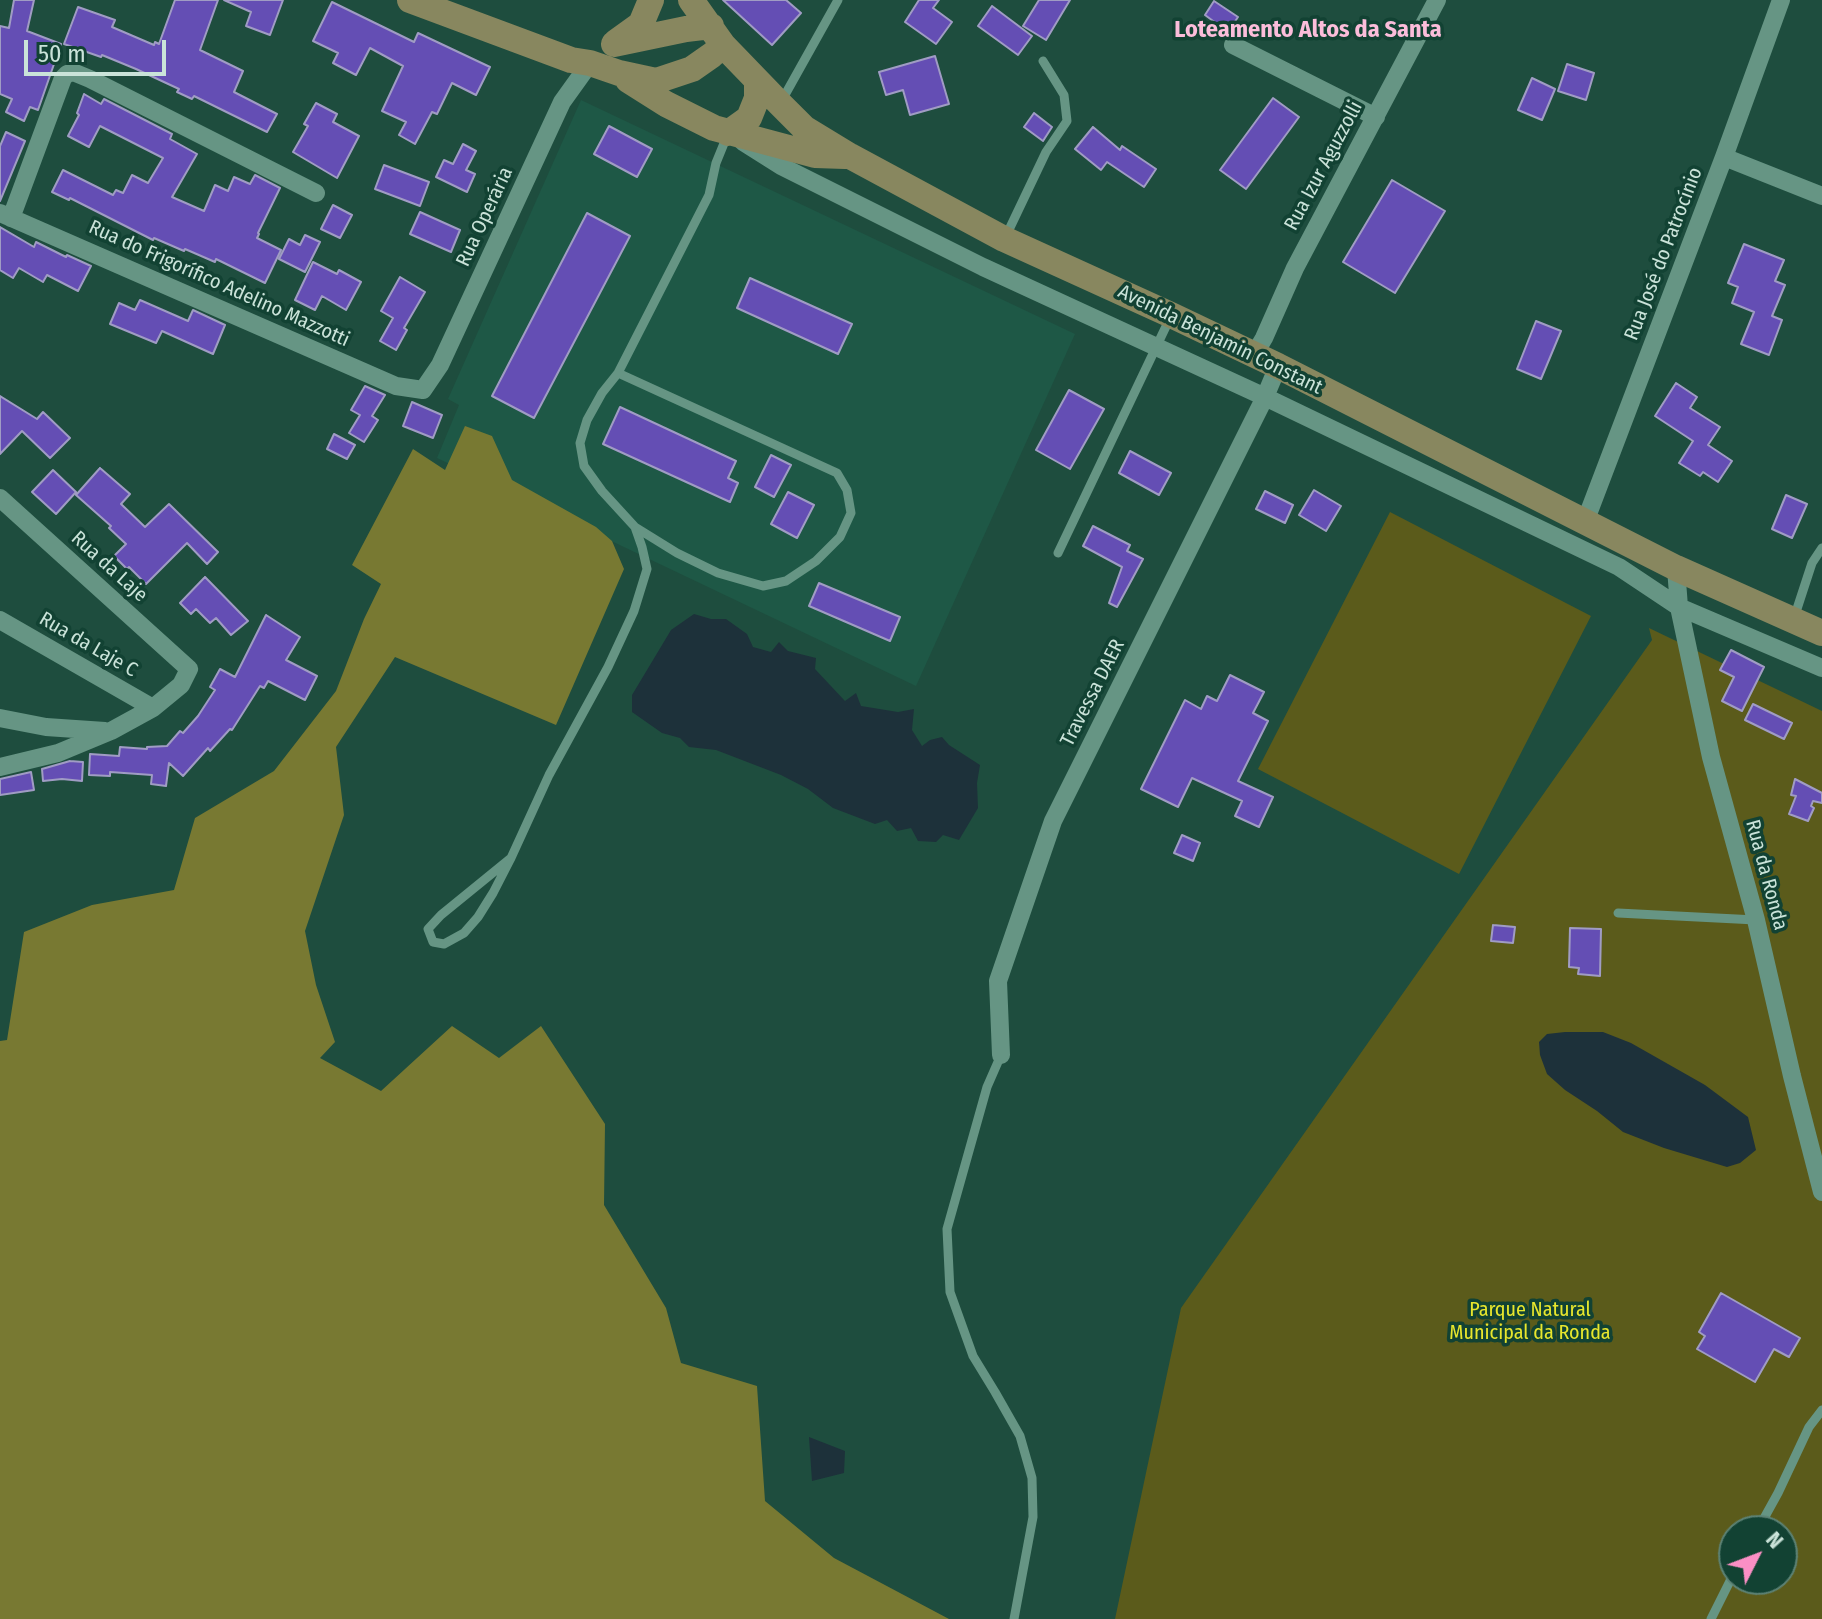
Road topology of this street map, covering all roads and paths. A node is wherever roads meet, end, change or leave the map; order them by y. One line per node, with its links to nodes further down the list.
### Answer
1 (410, 0): 11 (main road)
2 (651, 0): 8 (main road)
3 (691, 0): 7 (main road, Avenida Benjamin Constant)
4 (838, 0): 14 (lane)
5 (1437, 0): 15 (street, Rua Izur Aguzzolli)
6 (1781, 0): 18 (street, Rua José do Patrocínio)
7 (717, 36): 8 (main road); 12 (main road); 13 (main road, Avenida Benjamin Constant)
8 (614, 44): 11 (main road)
9 (1233, 45): 15 (street)
10 (1043, 61): 22 (lane)
11 (590, 63): 12 (main road); 27 (street, Rua Operária)
12 (619, 73): 16 (main road)
13 (757, 81): 14 (main road, Avenida Benjamin Constant); 16 (main road)
14 (780, 104): 17 (main road, Avenida Benjamin Constant)
15 (1376, 117): 25 (street, Rua Izur Aguzzolli)
16 (728, 133): 17 (main road); 24 (street, Avenida Benjamin Constant); 26 (lane)
17 (850, 156): 22 (main road, Avenida Benjamin Constant)
18 (1724, 157): 20 (street); 30 (street, Rua José do Patrocínio)
19 (316, 193): 21 (street)
20 (1822, 196)
21 (5, 215): 27 (street, Rua do Frigorífico Adelino Mazzotti)
22 (1004, 239): 23 (main road, Avenida Benjamin Constant)
23 (1171, 315): 24 (lane); 25 (main road, Avenida Benjamin Constant)
24 (1157, 347): 28 (street, Avenida Benjamin Constant); 33 (lane)
25 (1266, 361): 28 (street, Travessa DAER); 30 (main road, Avenida Benjamin Constant)
26 (618, 373): 31 (lane); 31 (lane)
27 (423, 390)
28 (1265, 397): 35 (street, Avenida Benjamin Constant); 48 (street, Travessa DAER)
29 (0, 498): 41 (street, Rua da Laje)
30 (1585, 522): 34 (main road, Avenida Benjamin Constant)
31 (635, 527): 45 (lane)
32 (1822, 548): 38 (lane)
33 (1058, 553)
34 (1676, 568): 35 (street, Rua da Ronda); 38 (main road, Avenida Benjamin Constant)
35 (1679, 607): 40 (street, Avenida Benjamin Constant); 47 (street, Rua da Ronda)
36 (1822, 614): 38 (street)
37 (0, 620): 41 (street, Rua da Laje C)
38 (1793, 621): 39 (main road, Avenida Benjamin Constant)
39 (1822, 633)
40 (1822, 668)
41 (153, 708): 43 (street)
42 (0, 718): 43 (street)
43 (111, 731): 44 (street)
44 (0, 767)
45 (511, 858): 45 (lane)
46 (1618, 913): 47 (lane)
47 (1756, 920): 49 (street, Rua da Ronda)
48 (1001, 1055): 53 (lane)
49 (1822, 1192)
50 (1822, 1410): 51 (lane)
51 (1766, 1515)
52 (1723, 1595): 54 (lane)
53 (1014, 1619)
54 (1711, 1619)

